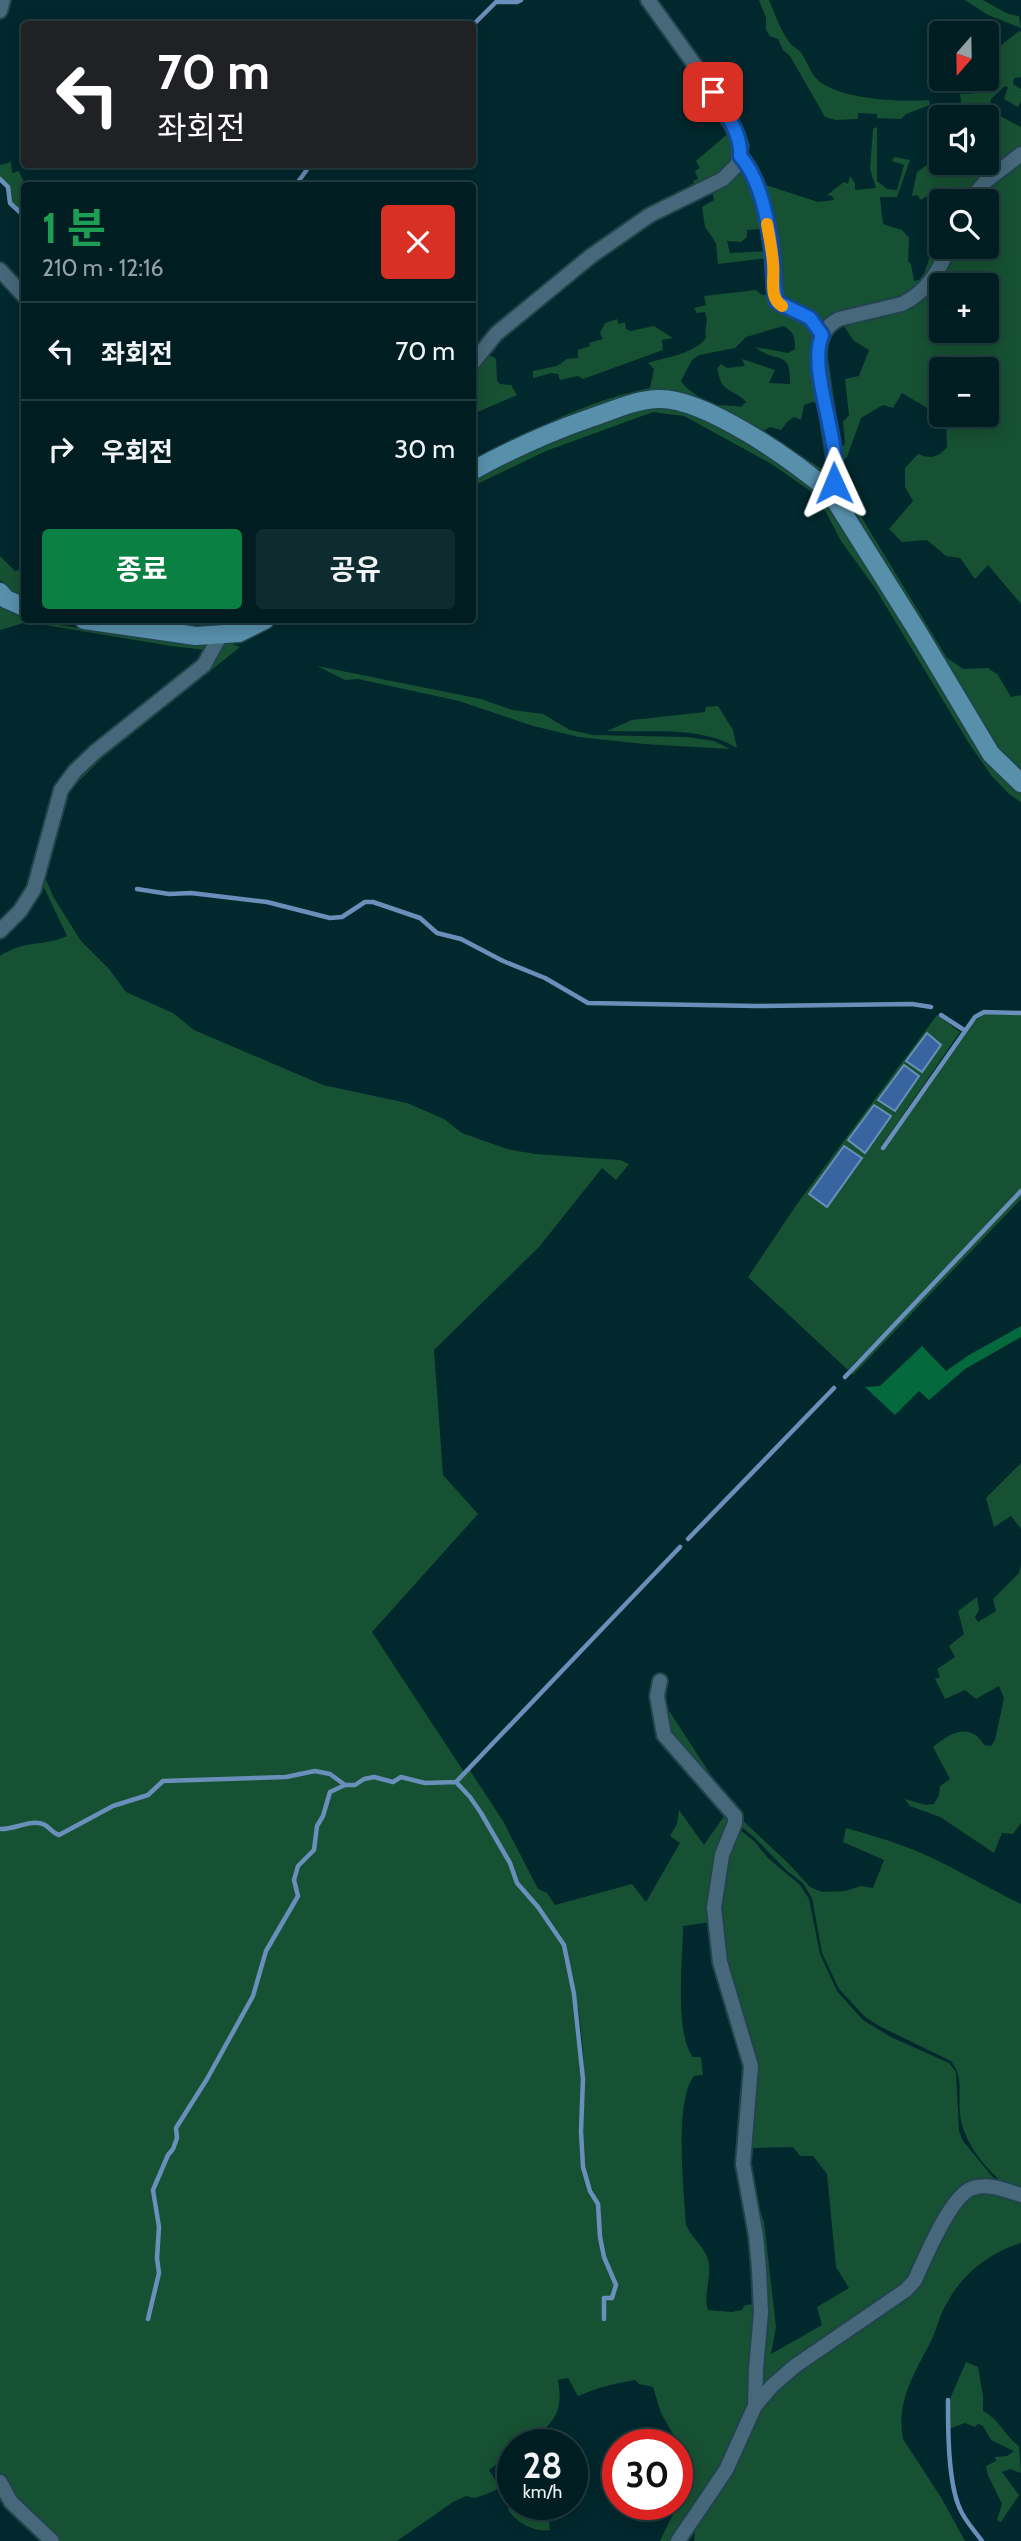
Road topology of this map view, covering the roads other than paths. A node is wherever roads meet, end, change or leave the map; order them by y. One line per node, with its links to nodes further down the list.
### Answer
1 (3, 0): 3 (street)
2 (648, 0): 5 (street)
3 (0, 11)
4 (1021, 154): 6 (street)
5 (740, 156): 10 (street); 11 (street)
6 (980, 189)
7 (943, 259): 10 (street)
8 (0, 270): 9 (street)
9 (21, 293)
10 (822, 335): 13 (street)
11 (476, 359)
12 (476, 469): 13 (main road)
13 (830, 492): 20 (main road)
14 (0, 592): 15 (main road)
15 (21, 606)
16 (122, 623): 18 (main road)
17 (259, 623): 19 (main road)
18 (173, 627): 19 (main road)
19 (220, 636): 21 (street)
20 (1021, 783)
21 (0, 931)
22 (660, 1681): 24 (street)
23 (1021, 2195): 24 (street)
24 (755, 2406): 27 (street)
25 (0, 2482): 26 (street)
26 (52, 2541)
27 (678, 2541)

